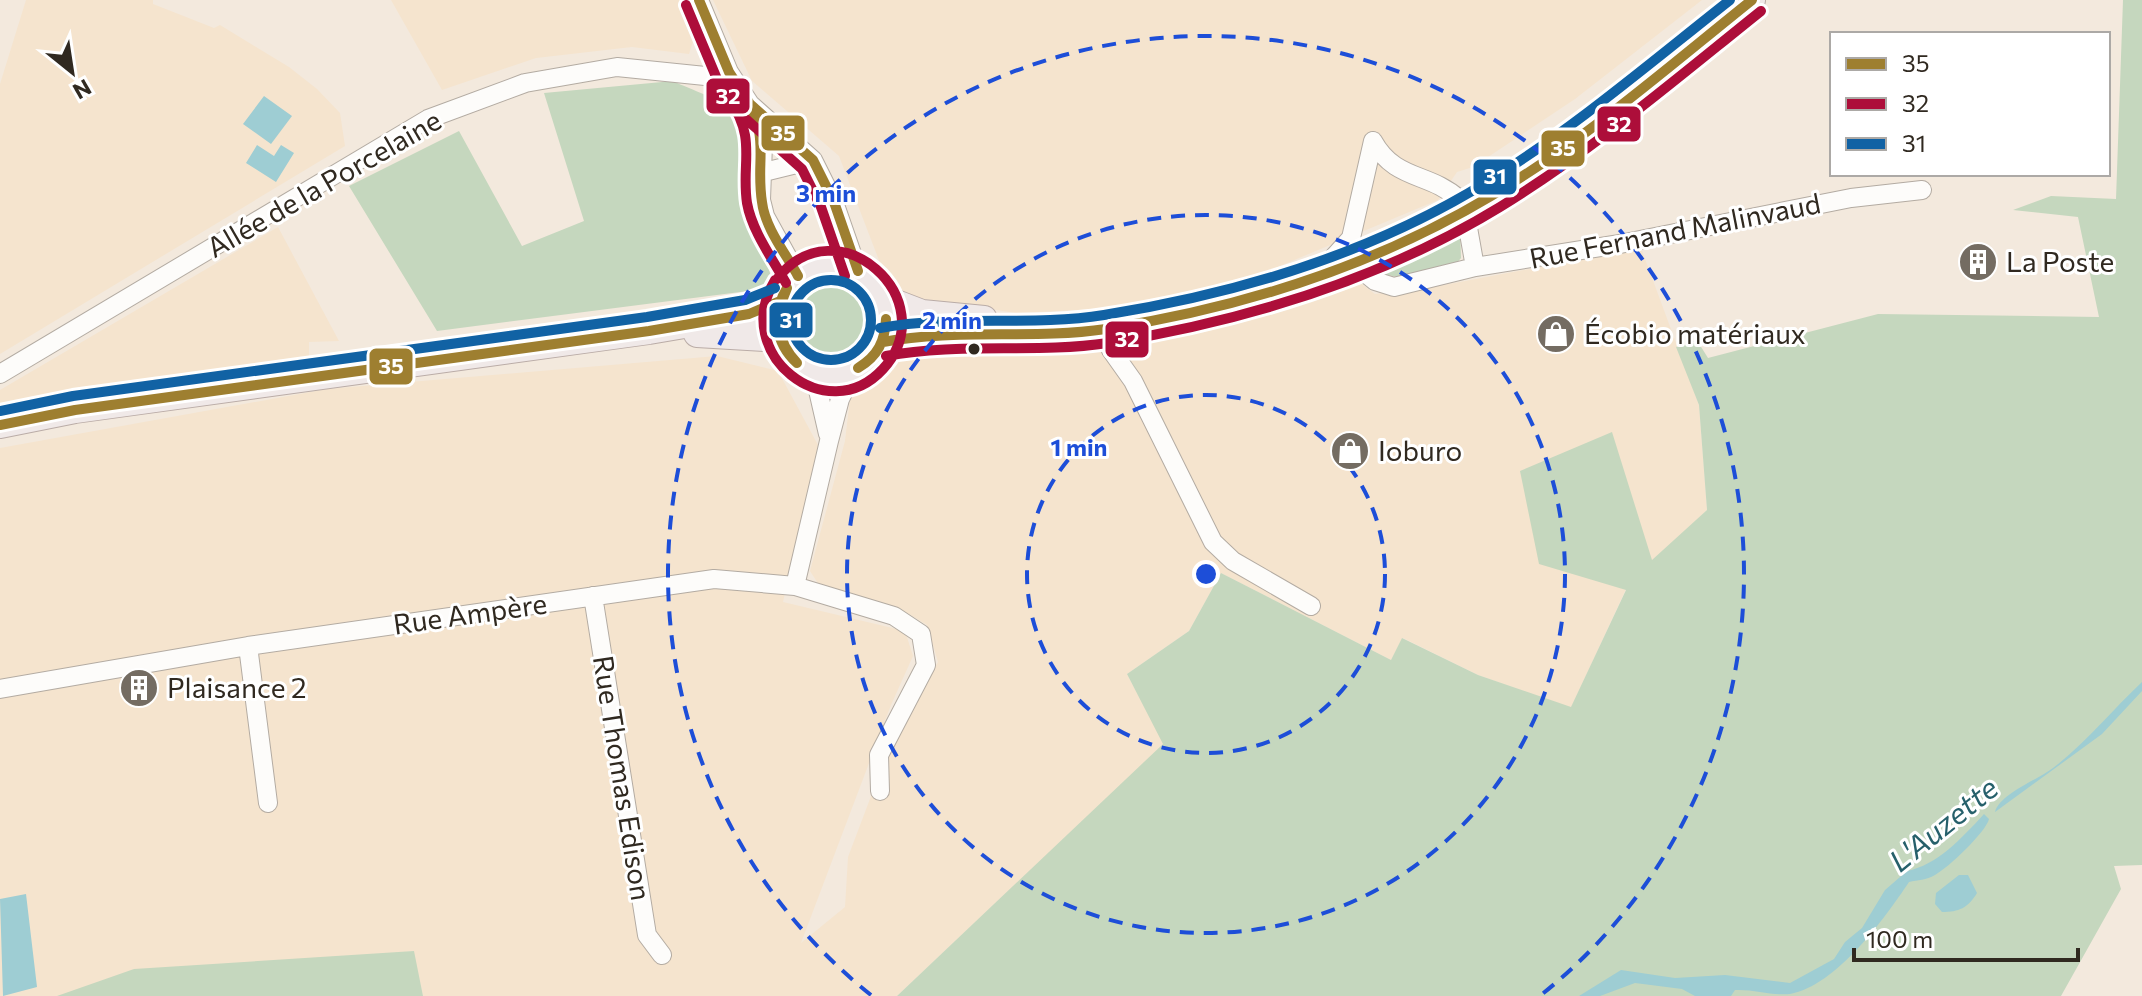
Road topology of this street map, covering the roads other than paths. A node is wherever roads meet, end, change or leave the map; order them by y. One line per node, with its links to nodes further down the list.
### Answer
1 (699, 0): 4 (street)
2 (1728, 0): 9 (main road)
3 (1752, 0): 9 (main road)
4 (729, 72): 5 (street); 22 (street, Allée de la Porcelaine)
5 (750, 104): 6 (street); 7 (street)
6 (813, 160): 7 (street); 12 (street)
7 (764, 172): 13 (street)
8 (1922, 190): 11 (street, Rue Fernand Malinvaud)
9 (1462, 205): 10 (main road); 10 (street); 11 (street)
10 (1343, 262): 11 (street, Rue Fernand Malinvaud); 14 (main road); 16 (main road)
11 (1475, 267)
12 (858, 271): 13 (main road); 14 (main road)
13 (798, 276): 15 (main road)
14 (883, 298): 19 (main road)
15 (780, 301): 17 (main road); 18 (main road)
16 (1103, 329): 19 (main road); 27 (street)
17 (649, 331): 18 (main road); 23 (main road)
18 (780, 339): 21 (main road)
19 (883, 342): 20 (main road)
20 (853, 372): 21 (main road); 24 (street)
21 (814, 373): 24 (street)
22 (0, 374)
23 (0, 425)
24 (829, 441): 25 (street)
25 (795, 586): 26 (street, Rue Ampère); 30 (street, Rue Ampère)
26 (593, 596): 28 (street, Rue Ampère); 32 (street, Rue Thomas Edison)
27 (1311, 606)
28 (248, 646): 29 (street, Rue Ampère); 31 (street)
29 (0, 689)
30 (880, 791)
31 (268, 803)
32 (662, 955)

